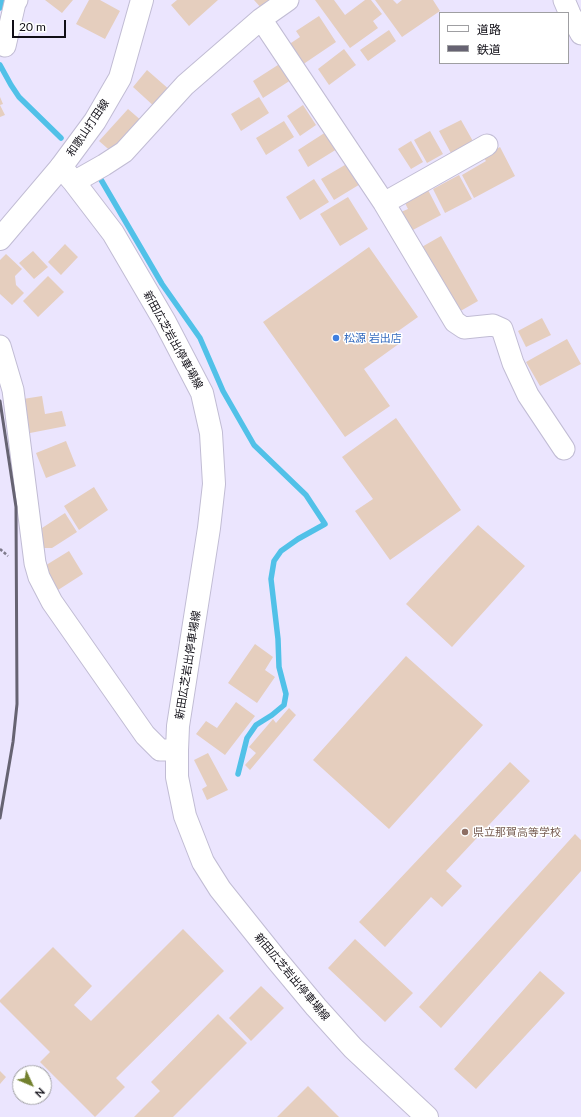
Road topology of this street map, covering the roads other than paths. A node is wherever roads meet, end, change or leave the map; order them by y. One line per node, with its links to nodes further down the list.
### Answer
1 (17, 0): 7 (street)
2 (142, 0): 9 (main road, 和歌山打田線)
3 (288, 0): 5 (street)
4 (564, 0): 6 (street)
5 (261, 19): 9 (street); 10 (street)
6 (581, 34)
7 (5, 46)
8 (487, 145): 10 (street)
9 (67, 175): 11 (main road, 和歌山打田線); 14 (main road, 新田広芝岩出停車場線)
10 (384, 203): 13 (street)
11 (0, 239)
12 (0, 346): 14 (street)
13 (564, 449)
14 (177, 750): 15 (main road, 新田広芝岩出停車場線)
15 (427, 1117)

